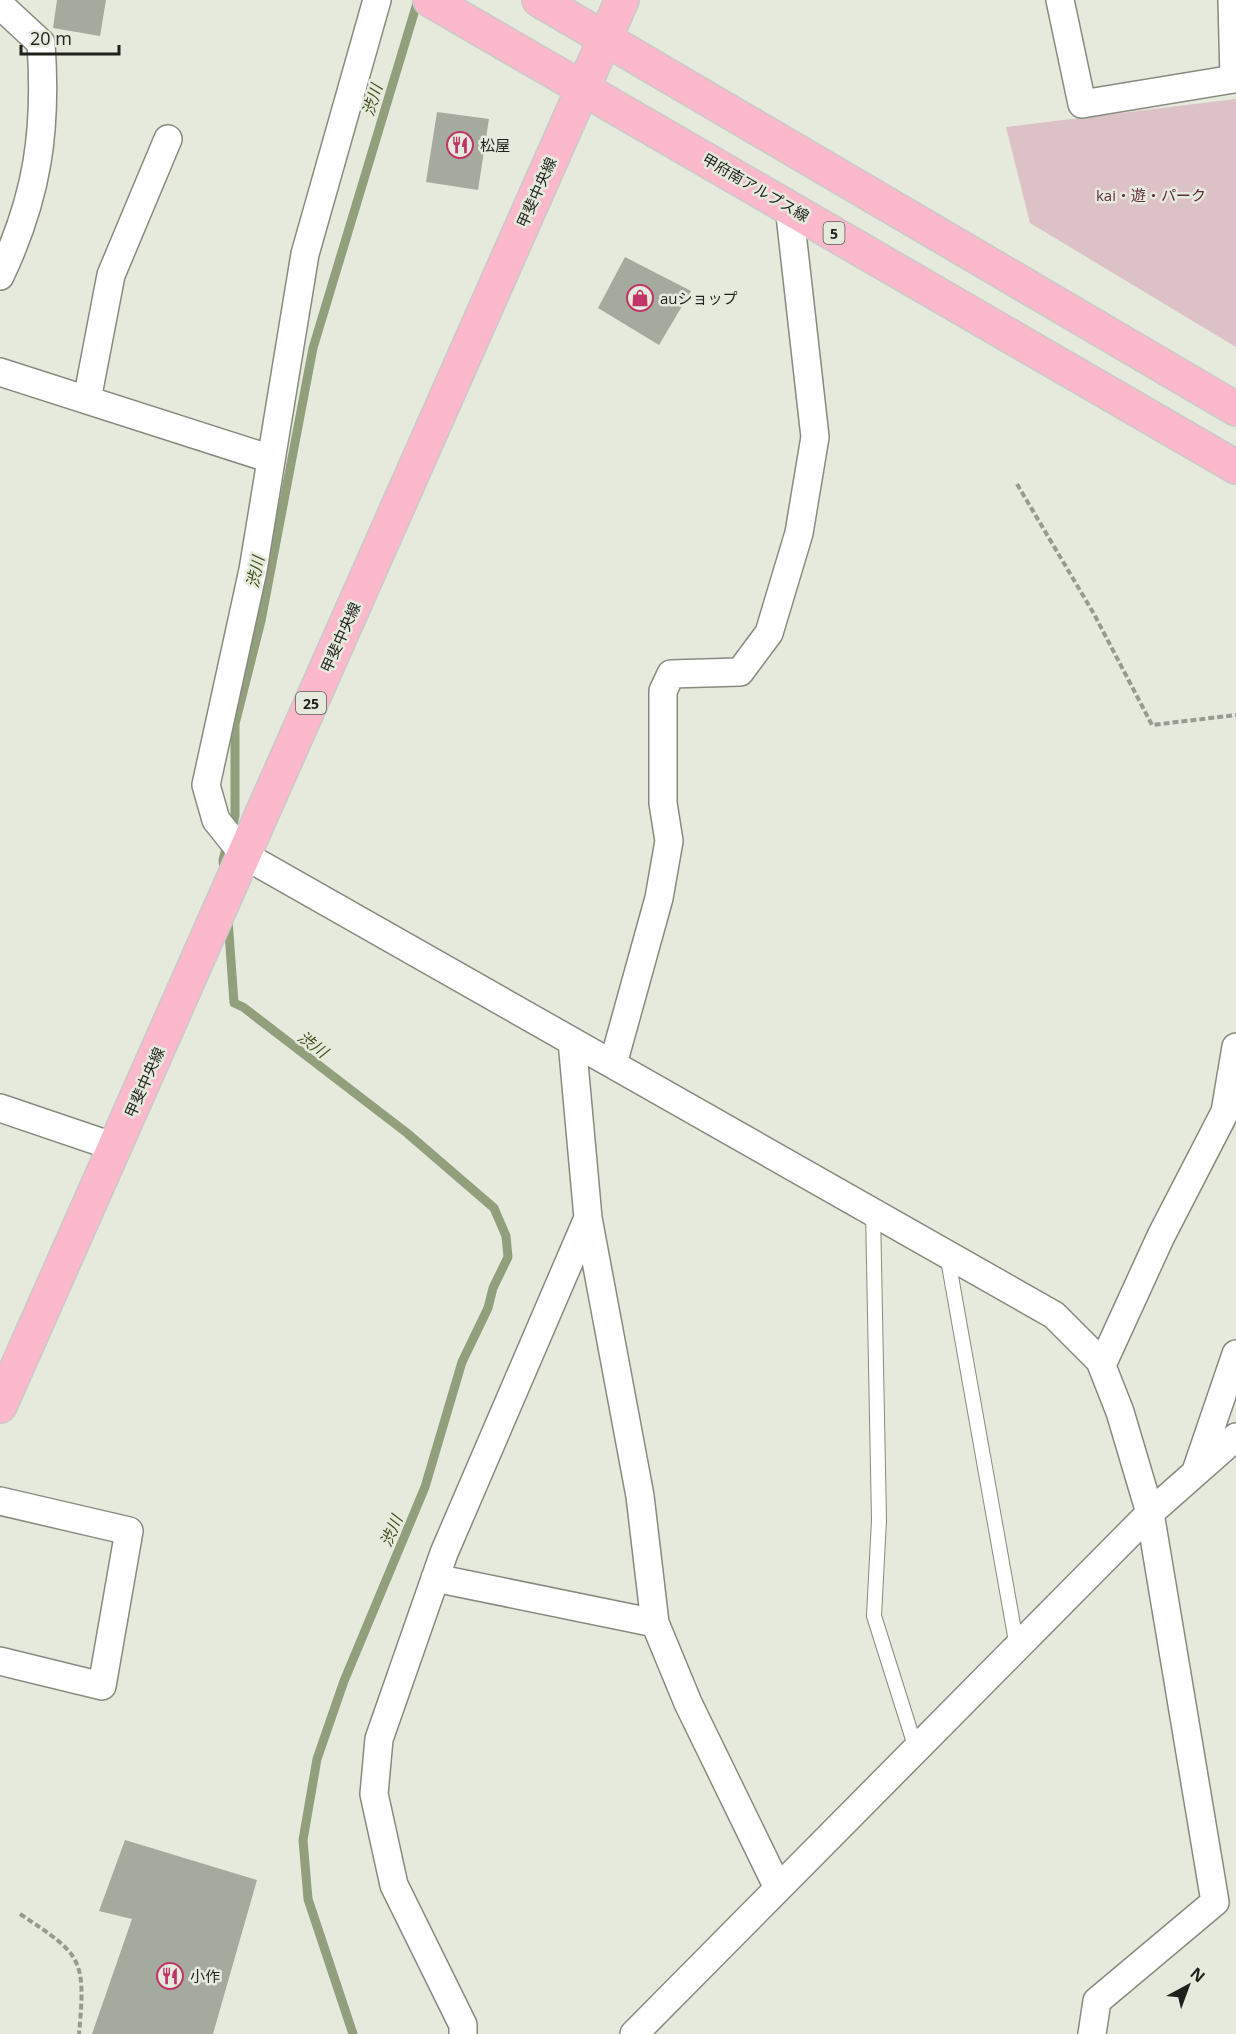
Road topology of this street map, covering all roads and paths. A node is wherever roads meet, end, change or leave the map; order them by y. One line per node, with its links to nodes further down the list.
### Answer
1 (376, 0): 16 (street)
2 (430, 0): 9 (main road, 甲府南アルプス線 / 5)
3 (539, 0): 8 (main road)
4 (622, 0): 8 (main road, 甲斐中央線 / 25)
5 (1060, 0): 6 (street)
6 (1232, 0)
7 (0, 4): 12 (street)
8 (604, 39): 9 (main road, 甲斐中央線 / 25); 15 (main road)
9 (582, 86): 11 (main road, 甲府南アルプス線 / 5); 20 (main road, 甲斐中央線 / 25)
10 (168, 139): 14 (street)
11 (789, 206): 17 (main road, 甲府南アルプス線 / 5); 23 (street)
12 (0, 276)
13 (0, 372): 14 (street)
14 (87, 400): 16 (street)
15 (1236, 409)
16 (271, 459): 20 (street)
17 (1236, 468)
18 (1017, 484): 19 (path)
19 (1236, 715)
20 (244, 855): 21 (street); 25 (main road, 甲斐中央線 / 25)
21 (572, 1041): 23 (street); 27 (street)
22 (1236, 1047): 30 (street)
23 (613, 1064): 26 (street)
24 (0, 1108): 25 (street)
25 (115, 1147): 31 (main road, 甲斐中央線 / 25)
26 (873, 1211): 28 (street); 40 (lane)
27 (588, 1218): 36 (street); 37 (street)
28 (947, 1254): 30 (street); 38 (lane)
29 (1236, 1354): 33 (street)
30 (1102, 1365): 35 (street)
31 (0, 1406)
32 (1236, 1437): 33 (street)
33 (1196, 1472): 35 (street)
34 (0, 1501): 39 (street)
35 (1150, 1513): 38 (street); 46 (street)
36 (435, 1578): 37 (street); 44 (street)
37 (655, 1623): 41 (street)
38 (1017, 1647): 40 (street)
39 (0, 1661)
40 (916, 1749): 41 (street)
41 (778, 1888): 45 (street)
42 (20, 1914): 43 (path)
43 (79, 2034)
44 (463, 2034)
45 (634, 2034)
46 (1092, 2034)

